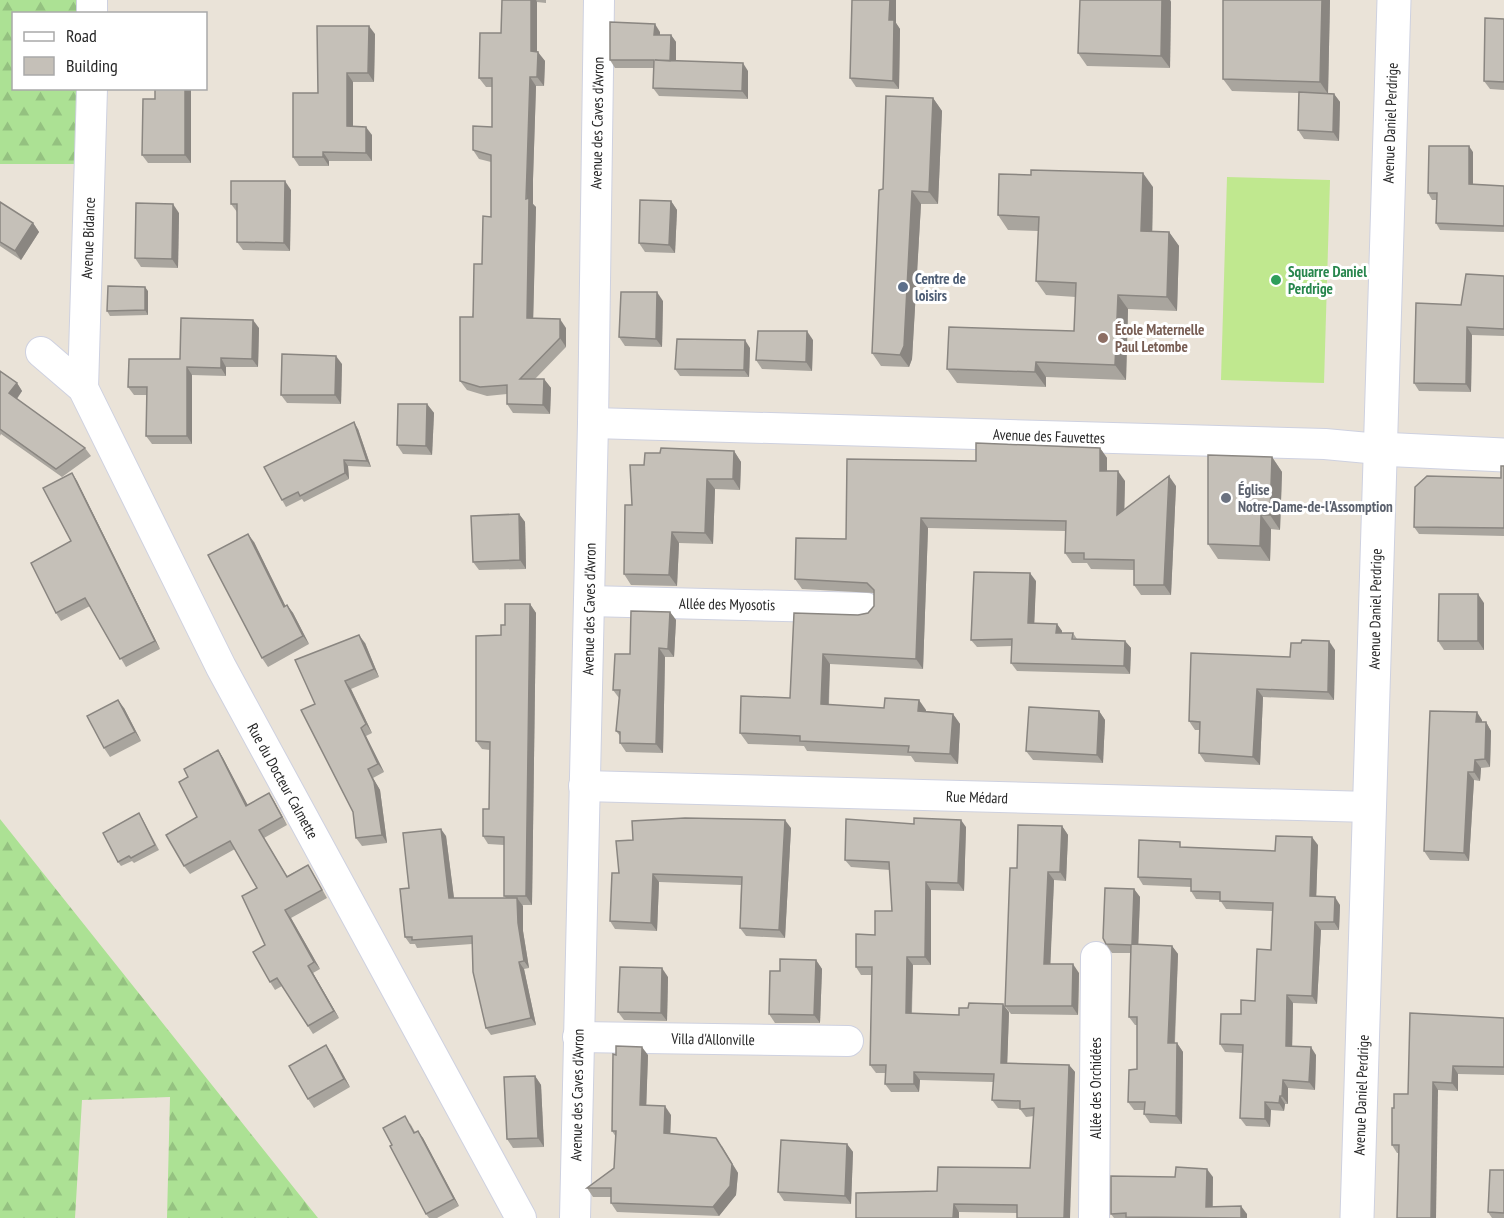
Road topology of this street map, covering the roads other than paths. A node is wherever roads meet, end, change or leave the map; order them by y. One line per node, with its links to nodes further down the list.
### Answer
1 (599, 0): 6 (street, Avenue des Caves d'Avron)
2 (1394, 0): 7 (street, Avenue Daniel Perdrige)
3 (92, 90): 5 (street, Avenue Bidance)
4 (41, 352): 5 (street, Rue du Docteur Calmette)
5 (83, 388): 16 (street, Rue du Docteur Calmette)
6 (593, 423): 7 (street, Avenue des Fauvettes); 9 (street, Avenue des Caves d'Avron)
7 (1379, 448): 8 (street, Avenue des Fauvettes); 12 (street, Avenue Daniel Perdrige)
8 (1504, 455)
9 (589, 601): 10 (street, Allée des Myosotis); 11 (street, Avenue des Caves d'Avron)
10 (866, 608)
11 (584, 786): 12 (street, Rue Médard); 14 (street, Avenue des Caves d'Avron)
12 (1370, 807): 19 (street, Avenue Daniel Perdrige)
13 (1096, 957): 18 (street, Allée des Orchidées)
14 (578, 1037): 15 (street, Villa d'Allonville); 17 (street, Avenue des Caves d'Avron)
15 (848, 1041)
16 (521, 1218)
17 (575, 1218)
18 (1094, 1218)
19 (1358, 1218)

